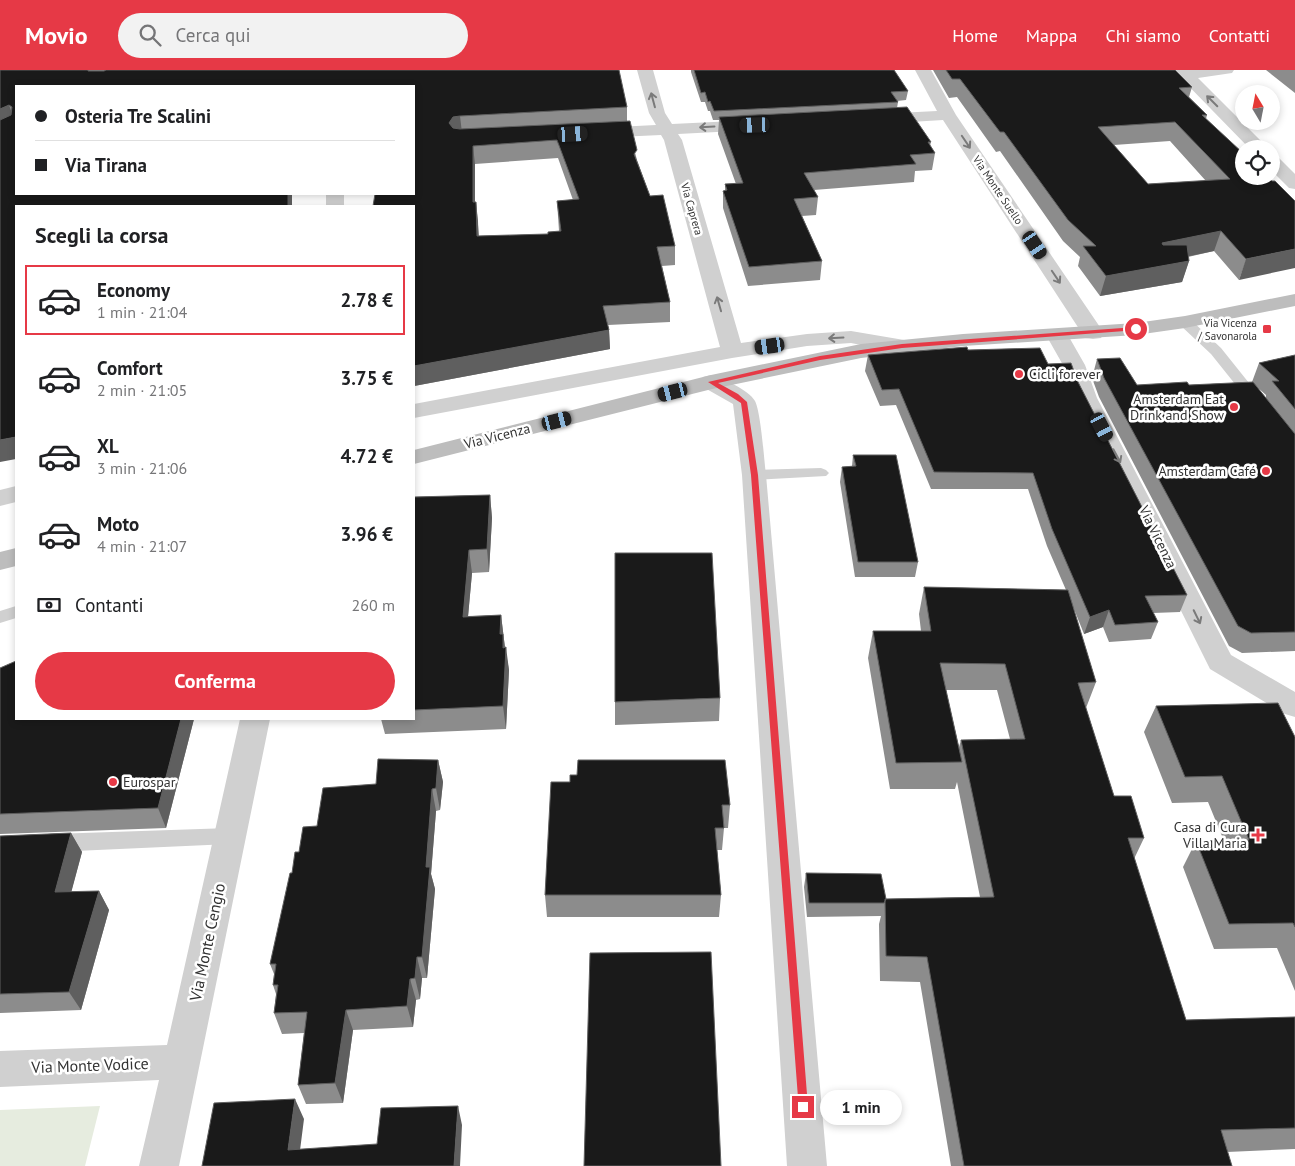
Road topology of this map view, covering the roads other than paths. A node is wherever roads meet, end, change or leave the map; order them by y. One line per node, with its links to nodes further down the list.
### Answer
1 (645, 70): 8 (street, Via Caprera, one-way to 1)
2 (923, 70): 5 (street, Via Monte Suello)
3 (1226, 70): 4 (street)
4 (1183, 72): 10 (street, one-way to 4)
5 (948, 115): 6 (street); 15 (street, Via Monte Suello, one-way to 15)
6 (864, 120)
7 (770, 125): 8 (street, one-way to 8)
8 (666, 129): 9 (street); 18 (street, Via Caprera, one-way to 8)
9 (578, 134)
10 (1251, 140)
11 (1280, 169): 12 (street)
12 (1295, 184)
13 (1295, 300): 14 (main road, Via Vicenza)
14 (1185, 322): 15 (main road, Via Vicenza); 21 (lane)
15 (1093, 333): 16 (main road, Via Vicenza)
16 (1057, 335): 17 (main road, Via Vicenza); 31 (street, Via Vicenza, one-way to 31)
17 (902, 346): 18 (street, Via Vicenza, one-way to 18); 19 (main road, Via Vicenza)
18 (732, 351): 20 (street, Via Vicenza)
19 (711, 382): 22 (main road, Via Vicenza); 24 (street)
20 (415, 411)
21 (1264, 411)
22 (415, 457)
23 (820, 474): 24 (lane)
24 (754, 475): 38 (street)
25 (15, 494): 26 (street)
26 (0, 498)
27 (15, 557): 28 (main road)
28 (0, 561)
29 (15, 612): 30 (lane)
30 (0, 617)
31 (1295, 706)
32 (255, 720): 33 (street, Via Monte Cengio)
33 (230, 836): 34 (lane); 35 (street, Via Monte Cengio)
34 (30, 844)
35 (180, 1062): 36 (street, Via Monte Vodice); 37 (street, Via Monte Cengio)
36 (0, 1069)
37 (159, 1166)
38 (807, 1166)

